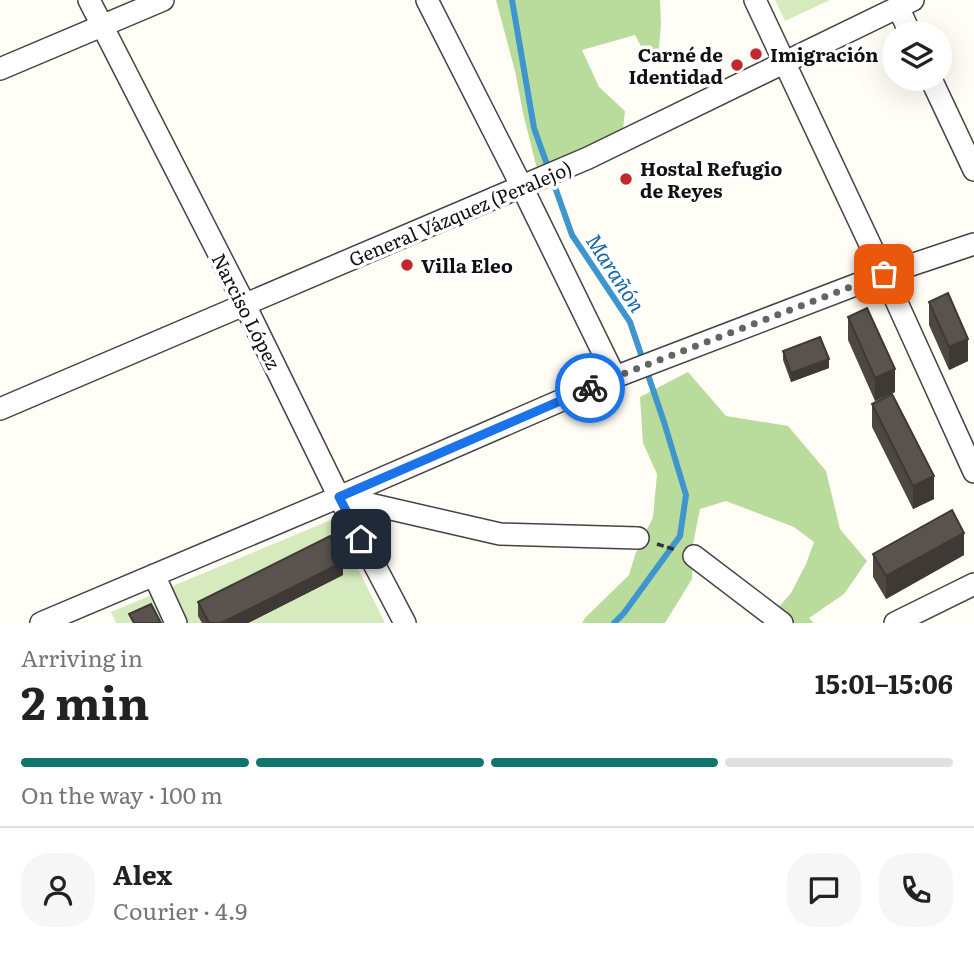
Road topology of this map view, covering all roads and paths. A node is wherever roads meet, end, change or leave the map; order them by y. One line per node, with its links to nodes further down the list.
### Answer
1 (89, 0): 6 (street, Narciso López)
2 (163, 0): 6 (street)
3 (428, 0): 11 (street)
4 (755, 0): 7 (street)
5 (905, 4): 7 (street, General Vázquez (Peralejo))
6 (102, 26): 8 (street); 14 (street, Narciso López)
7 (784, 62): 11 (street, General Vázquez (Peralejo)); 13 (street)
8 (0, 69)
9 (937, 91): 10 (street)
10 (974, 170)
11 (522, 187): 14 (street, General Vázquez (Peralejo)); 15 (street)
12 (974, 244): 13 (street)
13 (884, 274): 15 (street); 17 (street)
14 (245, 305): 16 (street, General Vázquez (Peralejo)); 18 (street, Narciso López)
15 (615, 377): 18 (street)
16 (0, 409)
17 (974, 472)
18 (339, 497): 19 (street); 21 (street); 25 (street, Narciso López)
19 (638, 538): 20 (path)
20 (694, 556): 26 (street)
21 (154, 575): 23 (street); 24 (street)
22 (974, 584): 27 (street)
23 (41, 623)
24 (176, 623)
25 (405, 623)
26 (782, 623)
27 (895, 623)

